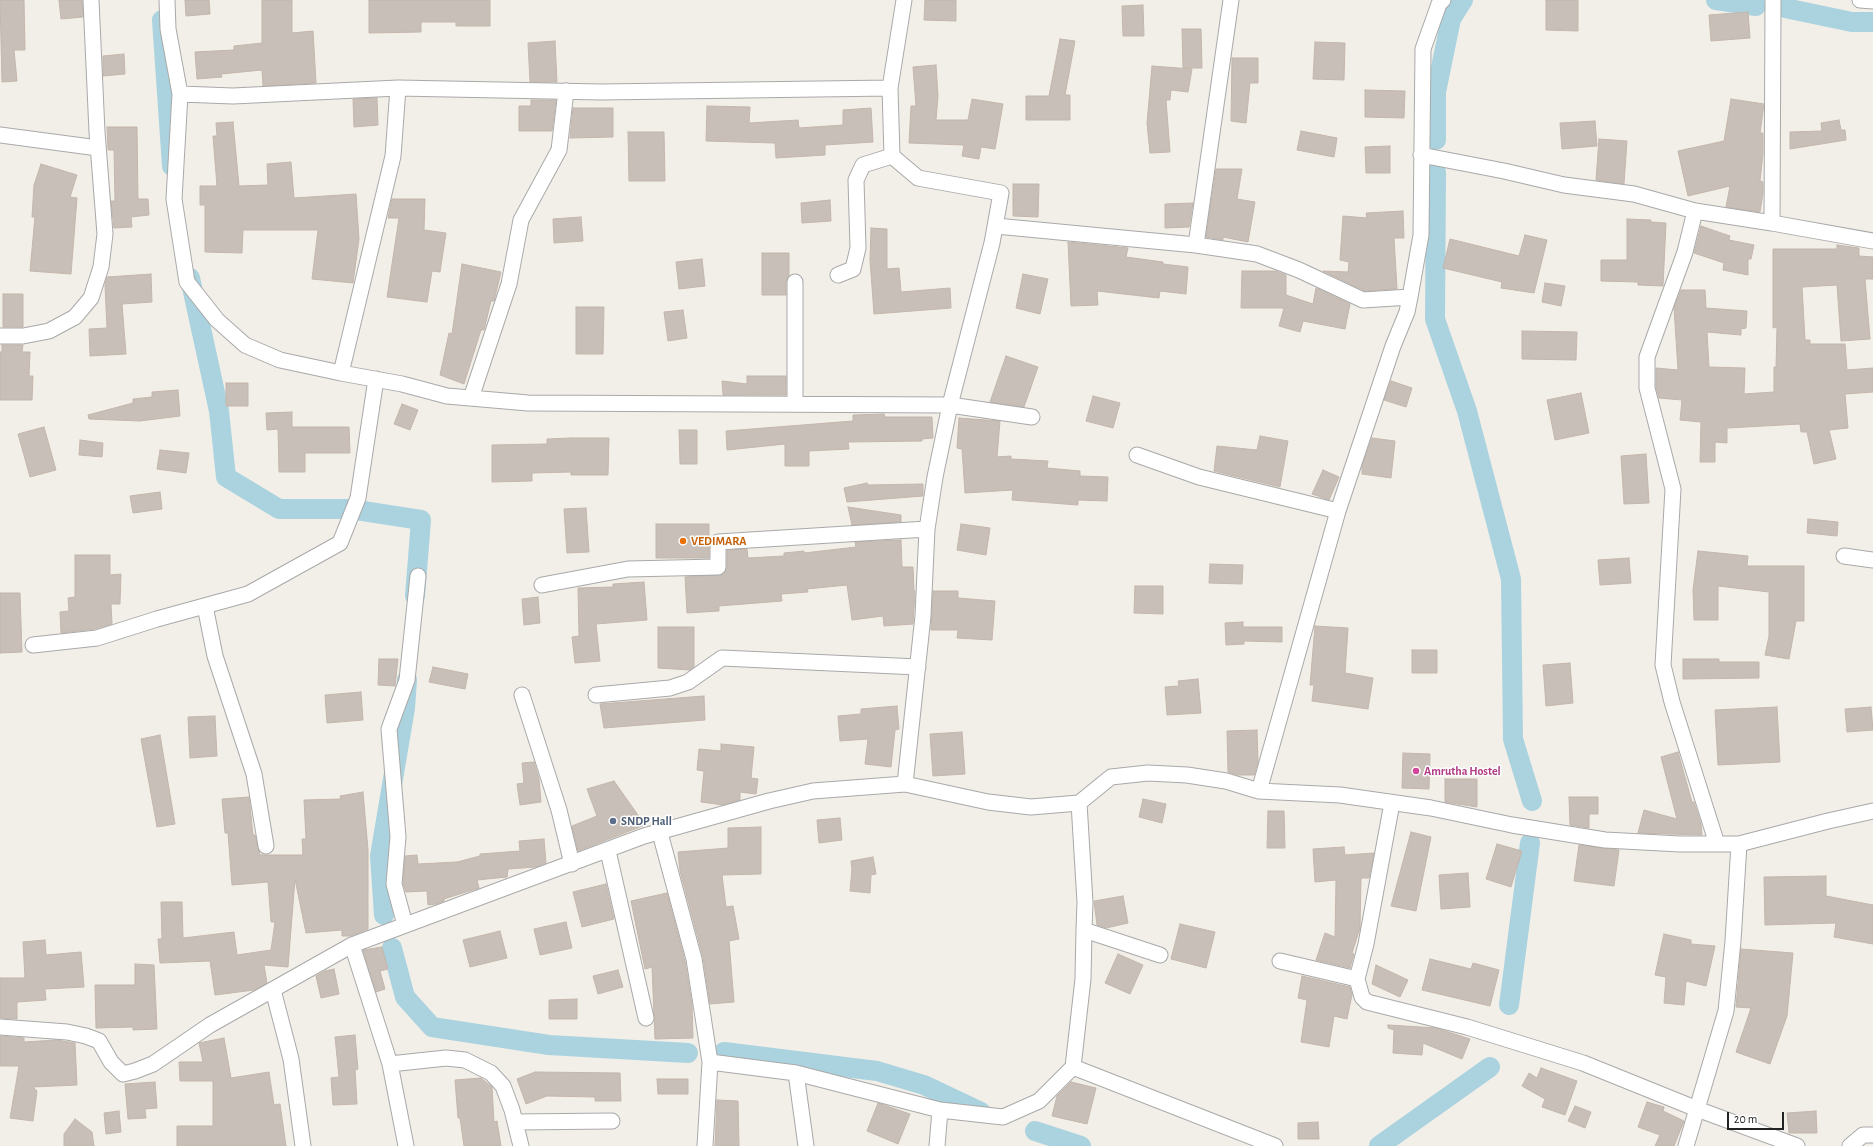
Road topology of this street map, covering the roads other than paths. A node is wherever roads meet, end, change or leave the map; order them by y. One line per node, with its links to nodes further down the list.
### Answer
1 (91, 0): 14 (street)
2 (167, 0): 12 (street)
3 (904, 0): 10 (street)
4 (1231, 0): 21 (street)
5 (1443, 0): 15 (street)
6 (1774, 0): 18 (street)
7 (1860, 0): 8 (street)
8 (1873, 1)
9 (398, 88): 11 (street); 12 (street); 26 (street)
10 (890, 88): 11 (street); 16 (street)
11 (566, 91): 28 (street)
12 (180, 94): 26 (street)
13 (0, 135): 14 (street)
14 (98, 148): 25 (street)
15 (1421, 155): 17 (street); 24 (street)
16 (892, 156): 19 (street); 22 (street)
17 (1695, 211): 18 (street); 50 (street)
18 (1772, 223): 20 (street)
19 (996, 226): 21 (street); 30 (street)
20 (1873, 241)
21 (1196, 245): 24 (street)
22 (838, 275)
23 (795, 282): 29 (street)
24 (1410, 297): 33 (street)
25 (0, 336)
26 (341, 373): 27 (street)
27 (376, 379): 28 (street); 39 (street)
28 (471, 398): 29 (street)
29 (795, 404): 30 (street)
30 (950, 405): 31 (street); 34 (street)
31 (1032, 417)
32 (1137, 455): 33 (street)
33 (1338, 511): 45 (street)
34 (927, 529): 38 (street); 41 (street)
35 (1844, 556): 36 (street)
36 (1873, 560)
37 (418, 576): 55 (street)
38 (542, 585)
39 (204, 606): 40 (street); 52 (street)
40 (33, 645)
41 (918, 667): 43 (street); 44 (street)
42 (522, 695): 54 (street)
43 (596, 695)
44 (905, 784): 46 (street); 49 (street)
45 (1259, 791): 46 (street); 47 (street)
46 (1079, 803): 56 (street)
47 (1392, 803): 50 (street); 60 (street)
48 (1873, 811): 51 (street)
49 (660, 832): 53 (street); 64 (street)
50 (1717, 844): 51 (street)
51 (1739, 844): 68 (street)
52 (266, 846)
53 (608, 850): 54 (street); 62 (street)
54 (572, 864): 55 (street)
55 (405, 925): 57 (street)
56 (1084, 930): 58 (street); 66 (street)
57 (352, 945): 61 (street); 65 (street)
58 (1160, 955)
59 (1280, 961): 60 (street)
60 (1357, 979): 68 (street)
61 (273, 990): 63 (street); 73 (street)
62 (646, 1018)
63 (0, 1027)
64 (710, 1062): 67 (street); 76 (street)
65 (390, 1064): 71 (street); 74 (street)
66 (1073, 1067): 69 (street); 79 (street)
67 (796, 1073): 69 (street); 77 (street)
68 (1697, 1109): 80 (street); 81 (street)
69 (940, 1110): 78 (street)
70 (612, 1121): 71 (street)
71 (515, 1122): 75 (street)
72 (1873, 1135): 82 (street)
73 (303, 1146)
74 (406, 1146)
75 (521, 1146)
76 (705, 1146)
77 (806, 1146)
78 (937, 1146)
79 (1275, 1146)
80 (1686, 1146)
81 (1797, 1146)
82 (1850, 1146)

